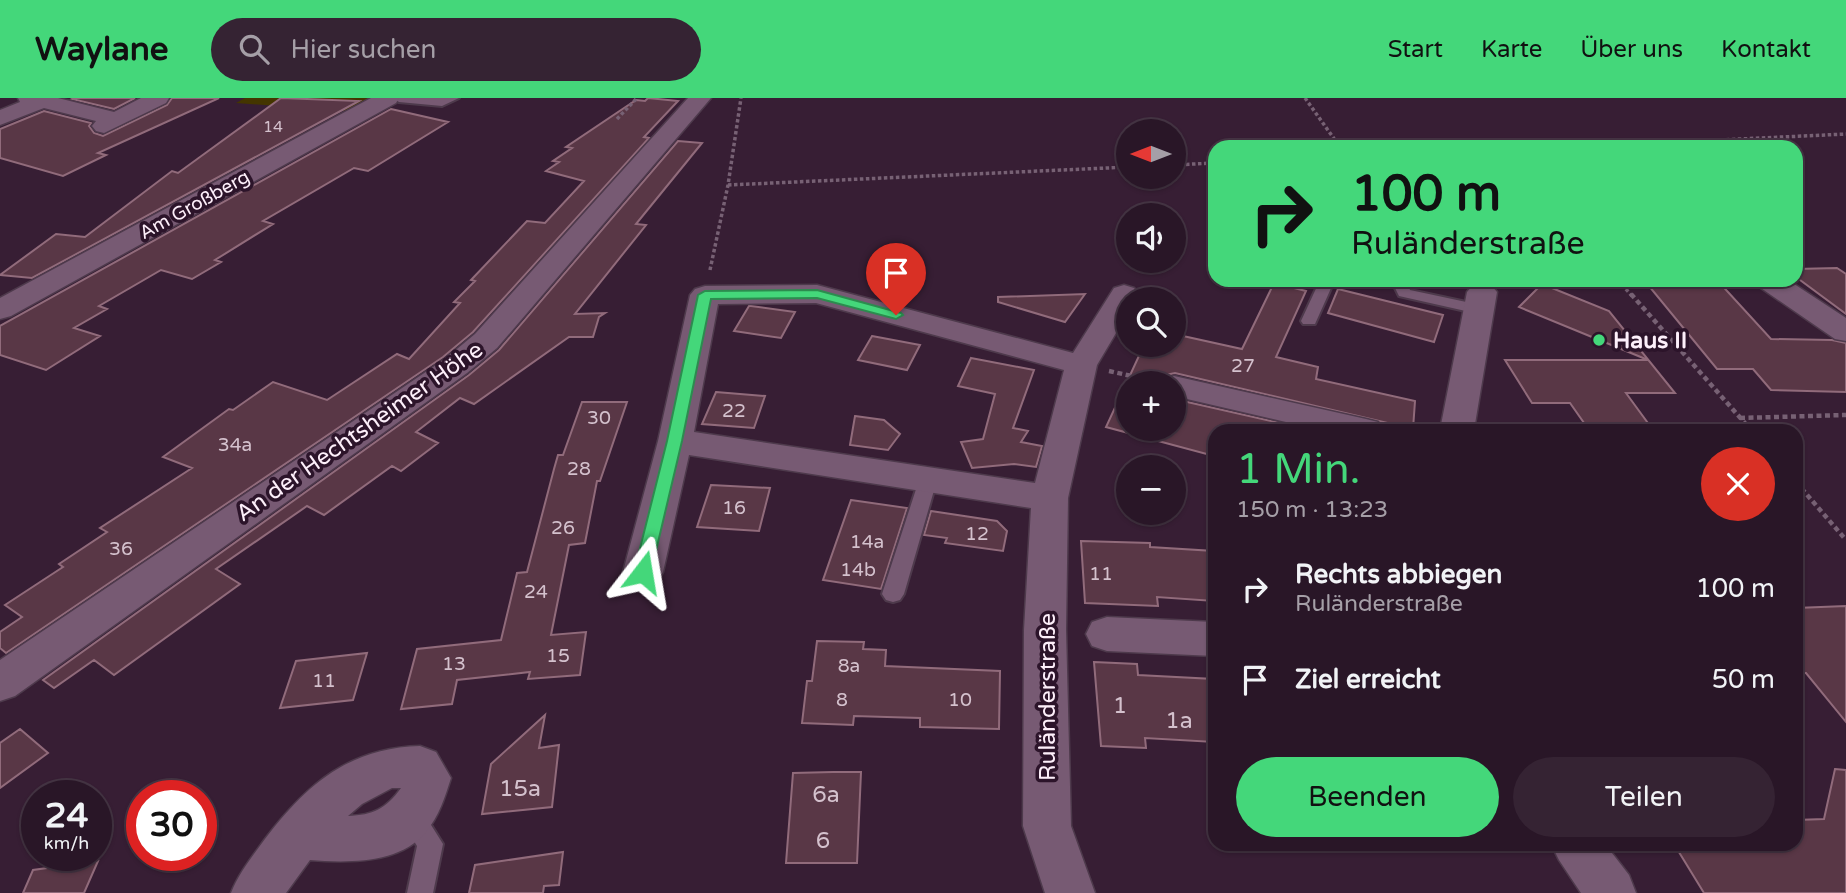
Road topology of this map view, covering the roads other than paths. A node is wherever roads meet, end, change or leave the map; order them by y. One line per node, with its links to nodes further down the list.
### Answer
1 (158, 98): 6 (street)
2 (388, 98): 13 (street, Am Großberg)
3 (399, 98): 4 (lane)
4 (453, 98)
5 (700, 98): 27 (street, An der Hechtsheimer Höhe)
6 (40, 99): 7 (street)
7 (0, 118)
8 (1324, 287): 14 (lane)
9 (1402, 287): 11 (lane)
10 (1778, 287): 15 (street)
11 (1481, 301): 19 (street)
12 (1116, 307): 16 (street, Ruländerstraße)
13 (0, 310)
14 (1309, 321)
15 (1846, 332)
16 (1081, 365): 20 (street); 22 (street, Ruländerstraße)
17 (1186, 389): 18 (street)
18 (1340, 424)
19 (1458, 424)
20 (674, 441): 21 (street); 23 (street)
21 (928, 480): 22 (street); 24 (lane)
22 (1050, 498): 32 (street, Ruländerstraße)
23 (643, 572)
24 (893, 594)
25 (1107, 634): 26 (street)
26 (1208, 639)
27 (0, 683)
28 (412, 817): 30 (street); 31 (lane)
29 (1581, 851): 33 (street)
30 (256, 893)
31 (420, 893)
32 (1070, 893)
33 (1611, 893)

